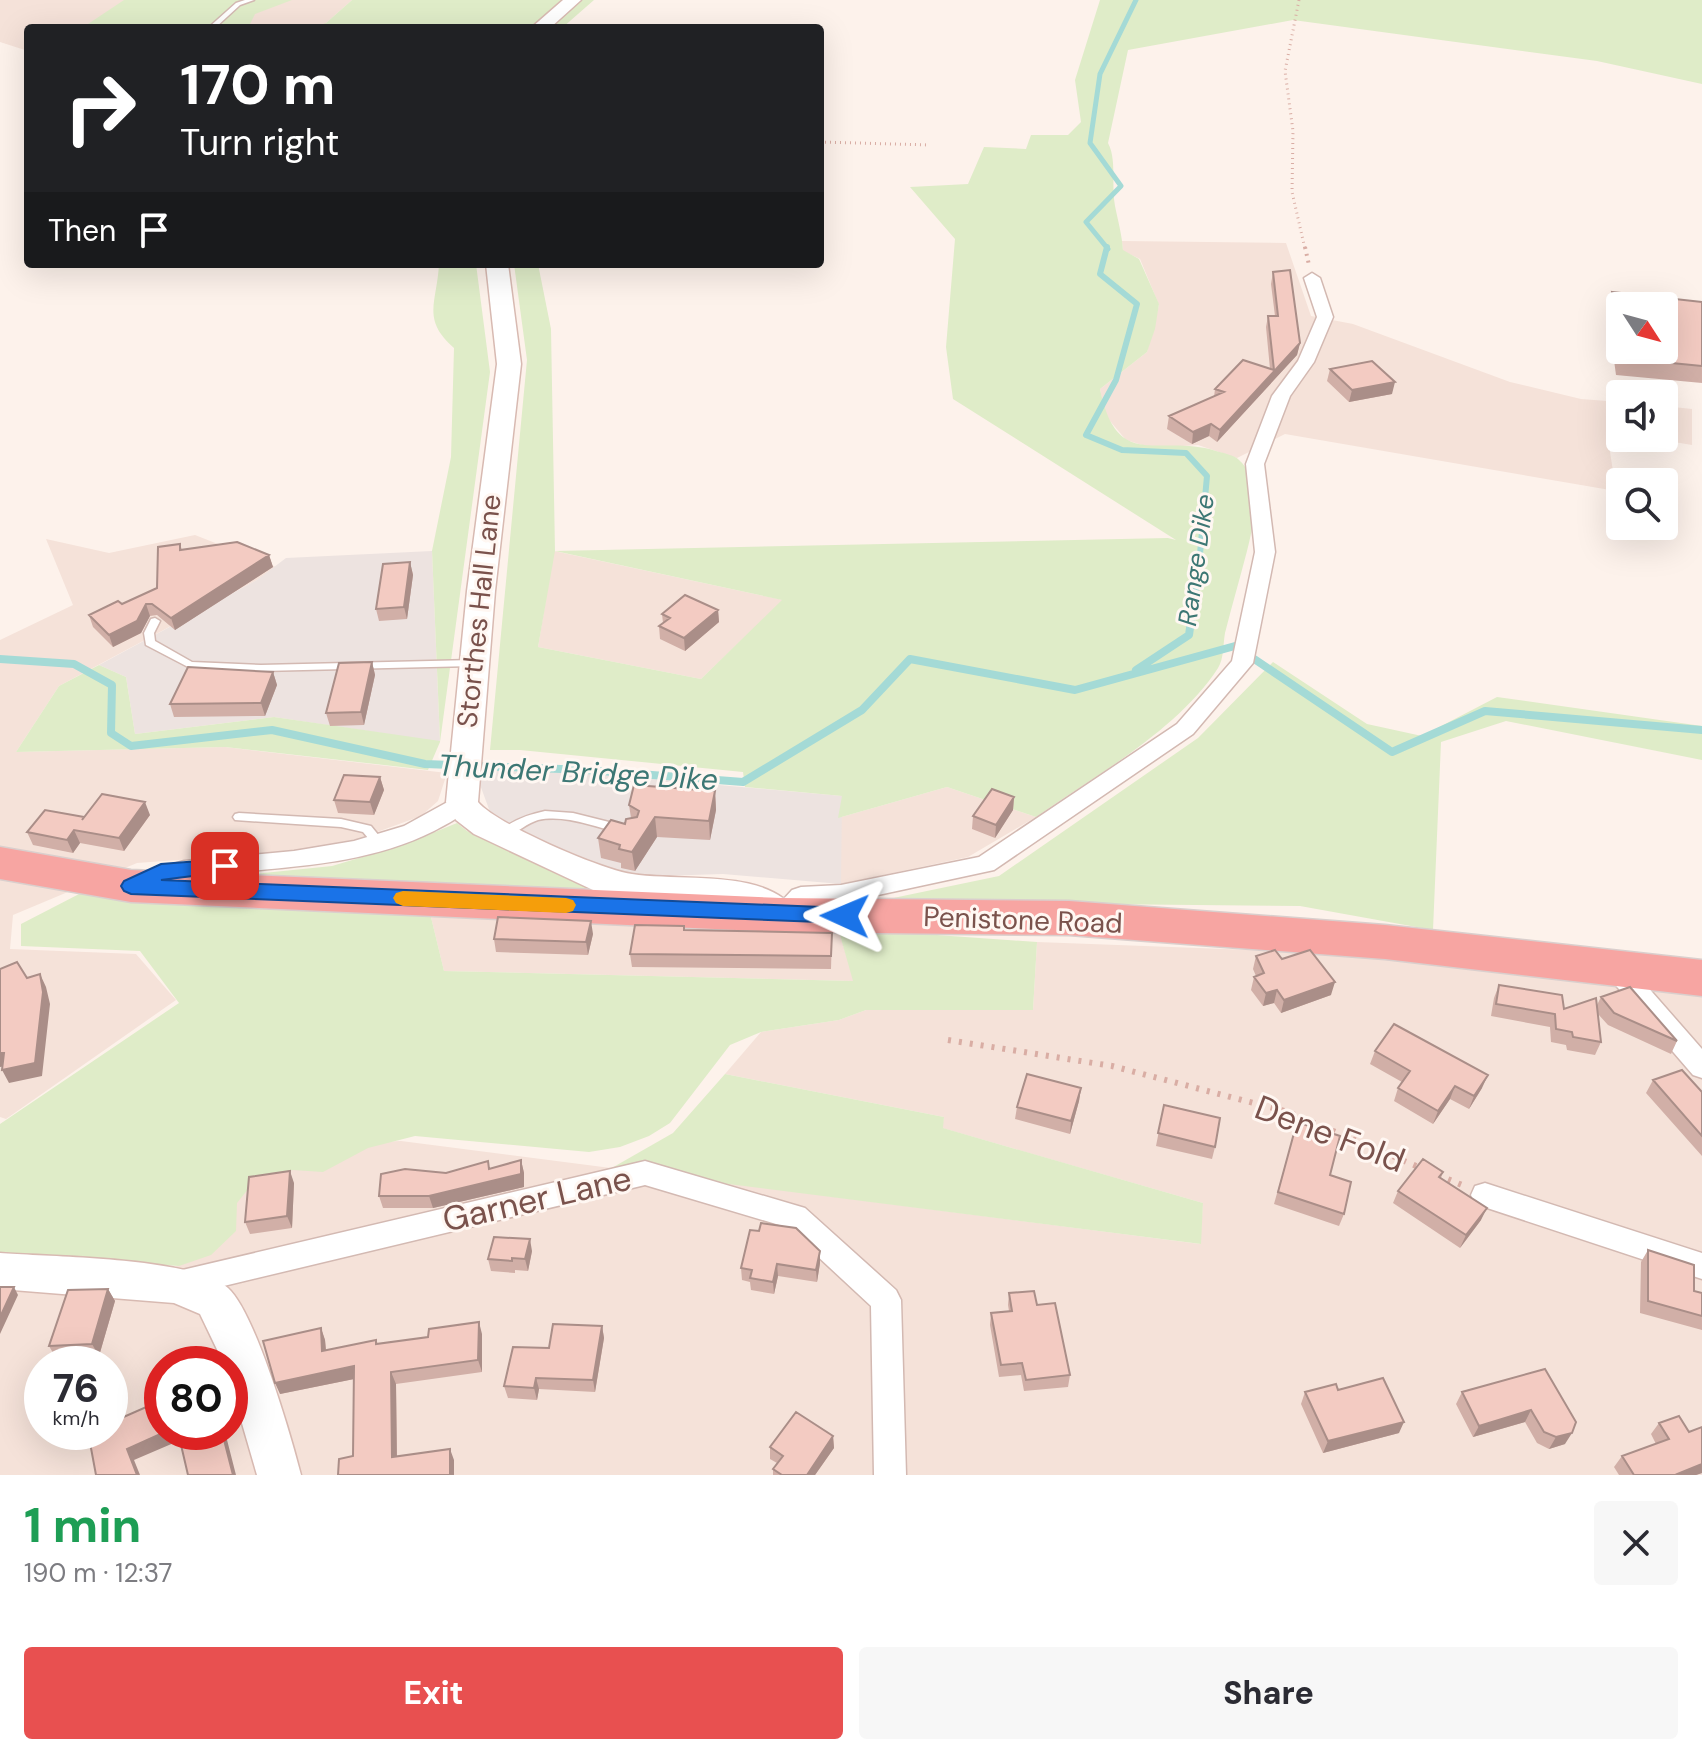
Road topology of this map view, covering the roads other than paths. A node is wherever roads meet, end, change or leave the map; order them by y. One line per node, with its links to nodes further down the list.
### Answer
1 (251, 0): 3 (lane)
2 (573, 0): 4 (street)
3 (216, 24)
4 (545, 24)
5 (497, 268): 8 (street, Storthes Hall Lane)
6 (1312, 278): 16 (street)
7 (155, 621): 8 (lane)
8 (474, 663): 9 (street, Storthes Hall Lane)
9 (462, 794): 12 (street); 13 (street)
10 (239, 817): 13 (lane)
11 (633, 832): 12 (lane)
12 (502, 835): 16 (street)
13 (378, 842): 15 (street)
14 (0, 863): 15 (highway, Penistone Road)
15 (131, 886): 16 (highway, Penistone Road)
16 (781, 915): 17 (highway, Penistone Road)
17 (1615, 967): 18 (highway, Penistone Road); 19 (street)
18 (1702, 978)
19 (1702, 1067)
20 (1485, 1195): 21 (street)
21 (1702, 1266)
22 (0, 1271): 23 (street)
23 (174, 1285): 24 (street); 25 (street, Garner Lane)
24 (279, 1475)
25 (890, 1475)

